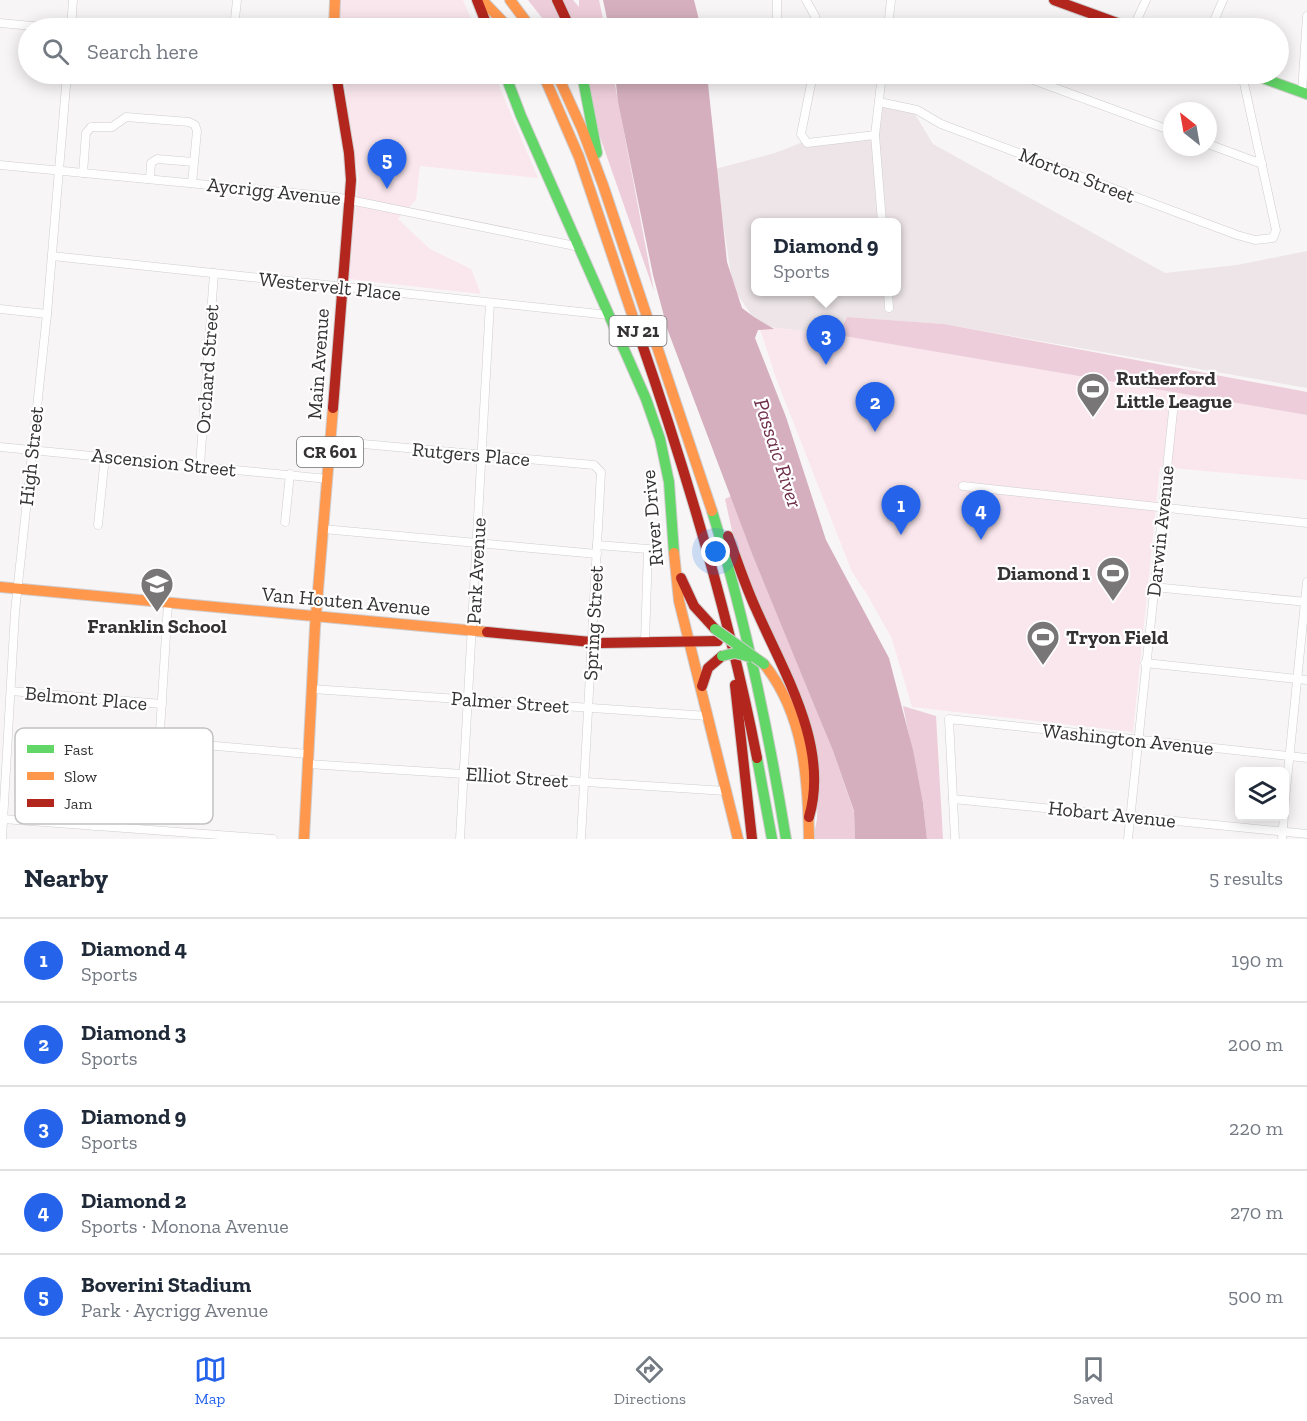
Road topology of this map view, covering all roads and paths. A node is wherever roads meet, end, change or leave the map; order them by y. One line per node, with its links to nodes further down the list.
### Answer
1 (73, 0): 15 (street)
2 (237, 0): 16 (street)
3 (335, 0): 17 (main road)
4 (510, 0): 21 (main road)
5 (557, 0): 22 (main road)
6 (777, 0): 23 (street)
7 (806, 0): 24 (street)
8 (891, 0): 25 (street)
9 (1054, 0): 13 (main road)
10 (1146, 0): 27 (street)
11 (1223, 0): 28 (street)
12 (485, 1): 18 (main road); 19 (main road); 20 (main road)
13 (1068, 2): 26 (main road)
14 (1307, 16): 42 (street)
15 (72, 18)
16 (235, 18)
17 (334, 18)
18 (487, 18)
19 (500, 18)
20 (504, 18)
21 (524, 18)
22 (565, 18)
23 (777, 18)
24 (816, 18)
25 (890, 18)
26 (1107, 18)
27 (1137, 18)
28 (1215, 18)
29 (0, 23): 30 (street)
30 (18, 25)
31 (66, 84): 50 (street, High Street)
32 (337, 84): 54 (main road, Main Avenue / CR 601)
33 (509, 84): 57 (main road, River Drive)
34 (547, 84): 93 (main road, NJ 21)
35 (562, 84): 55 (main road, NJ 21)
36 (584, 84): 55 (main road)
37 (811, 84): 45 (street)
38 (881, 84): 43 (street)
39 (1044, 84): 44 (street)
40 (1244, 84): 48 (street)
41 (1279, 84): 42 (main road)
42 (1304, 93)
43 (879, 102): 45 (street); 48 (street, Morton Street)
44 (1163, 128)
45 (875, 135): 56 (street)
46 (1217, 147): 48 (street)
47 (194, 162): 51 (street); 52 (street); 53 (street)
48 (1262, 164)
49 (0, 165): 50 (street, Aycrigg Avenue)
50 (59, 171): 51 (street, Aycrigg Avenue); 58 (street, High Street)
51 (82, 173): 52 (street, Aycrigg Avenue)
52 (150, 179): 53 (street, Aycrigg Avenue)
53 (192, 183): 54 (street, Aycrigg Avenue)
54 (349, 199): 57 (street, Aycrigg Avenue); 60 (main road, Main Avenue / CR 601)
55 (606, 199): 67 (main road, NJ 21)
56 (882, 218)
57 (580, 248): 66 (main road, River Drive)
58 (52, 256): 59 (street, Westervelt Place); 65 (street, High Street)
59 (214, 273): 60 (street, Westervelt Place); 74 (street, Orchard Street)
60 (343, 287): 62 (street, Westervelt Place); 69 (main road, Main Avenue / CR 601)
61 (888, 296): 63 (street)
62 (490, 303): 66 (street, Westervelt Place); 72 (street, Park Avenue)
63 (889, 308)
64 (0, 309): 65 (street)
65 (47, 314): 71 (street, High Street)
66 (609, 315): 86 (main road, River Drive)
67 (668, 378): 123 (main road); 130 (main road, NJ 21)
68 (1174, 402): 79 (street, Darwin Avenue)
69 (330, 441): 72 (street, Rutgers Place); 77 (main road, Main Avenue / CR 601)
70 (0, 447): 71 (street, Ascension Street)
71 (32, 450): 73 (street, Ascension Street); 90 (street, High Street)
72 (482, 454): 76 (street, Rutgers Place); 84 (street, Park Avenue)
73 (105, 456): 74 (street, Ascension Street); 82 (street)
74 (200, 465): 75 (street, Ascension Street)
75 (290, 474): 77 (street, Ascension Street); 80 (street)
76 (601, 478): 85 (street, Spring Street)
77 (328, 479): 83 (main road, Main Avenue / CR 601)
78 (963, 486): 79 (street)
79 (1163, 507): 81 (street); 89 (street, Darwin Avenue)
80 (285, 522)
81 (1307, 523)
82 (98, 525)
83 (323, 529): 84 (street); 94 (main road, Main Avenue / CR 601)
84 (477, 542): 85 (street); 95 (street, Park Avenue)
85 (597, 550): 97 (street, Spring Street); 98 (street)
86 (676, 559): 96 (main road, River Drive); 99 (main road, bridge)
87 (1307, 582): 91 (street)
88 (0, 587): 90 (main road, Van Houten Avenue)
89 (1153, 587): 91 (street); 100 (street, Darwin Avenue)
90 (17, 589): 92 (main road, Van Houten Avenue); 105 (street, High Street)
91 (1306, 601): 102 (street)
92 (168, 603): 94 (main road, Van Houten Avenue); 108 (street)
93 (724, 609): 138 (main road); 139 (main road, NJ 21)
94 (316, 616): 95 (main road, Van Houten Avenue); 104 (main road, Main Avenue / CR 601)
95 (472, 631): 97 (main road, Van Houten Avenue); 107 (street, Park Avenue)
96 (689, 640): 98 (main road, Van Houten Avenue); 99 (main road, Van Houten Avenue, bridge); 106 (main road, River Drive)
97 (592, 642): 98 (main road, Van Houten Avenue); 109 (street, Spring Street)
98 (645, 642)
99 (744, 650): 101 (main road, bridge)
100 (1145, 663): 102 (street); 112 (street, Darwin Avenue)
101 (764, 664): 106 (main road, bridge); 123 (main road)
102 (1297, 679): 103 (street); 114 (street)
103 (1307, 680)
104 (312, 689): 107 (street, Palmer Street); 116 (main road, Main Avenue / CR 601)
105 (11, 691): 108 (street, Belmont Place); 124 (street, High Street)
106 (702, 694): 110 (main road, River Drive)
107 (468, 699): 109 (street, Palmer Street); 118 (street, Park Avenue)
108 (162, 704): 111 (street, Elliot Street)
109 (588, 707): 110 (street, Palmer Street); 119 (street, Spring Street)
110 (708, 716): 120 (main road, River Drive)
111 (160, 728)
112 (1137, 741): 114 (street, Washington Avenue); 121 (street, Washington Avenue); 122 (street, Darwin Avenue)
113 (213, 747): 116 (street, Elliot Street)
114 (1289, 756): 115 (street, Washington Avenue); 117 (street)
115 (1307, 758)
116 (308, 759): 118 (street, Elliot Street); 133 (main road, Main Avenue / CR 601)
117 (1288, 767)
118 (464, 774): 119 (street, Elliot Street); 135 (street, Park Avenue)
119 (584, 782): 120 (street, Elliot Street); 136 (street, Spring Street)
120 (726, 791): 137 (main road, River Drive)
121 (953, 799): 122 (street, Hobart Avenue); 141 (street)
122 (1130, 816): 129 (street, Hobart Avenue); 142 (street, Darwin Avenue)
123 (809, 817): 140 (main road)
124 (3, 819): 125 (street); 131 (street, High Street)
125 (15, 820)
126 (68, 824): 127 (street)
127 (94, 826): 132 (street)
128 (1307, 834): 129 (street, Hobart Avenue)
129 (1282, 835)
130 (786, 838)
131 (2, 839)
132 (273, 839)
133 (303, 839): 134 (street)
134 (312, 839)
135 (460, 839)
136 (581, 839)
137 (738, 839)
138 (752, 839)
139 (772, 839)
140 (809, 839)
141 (955, 839)
142 (1128, 839)

